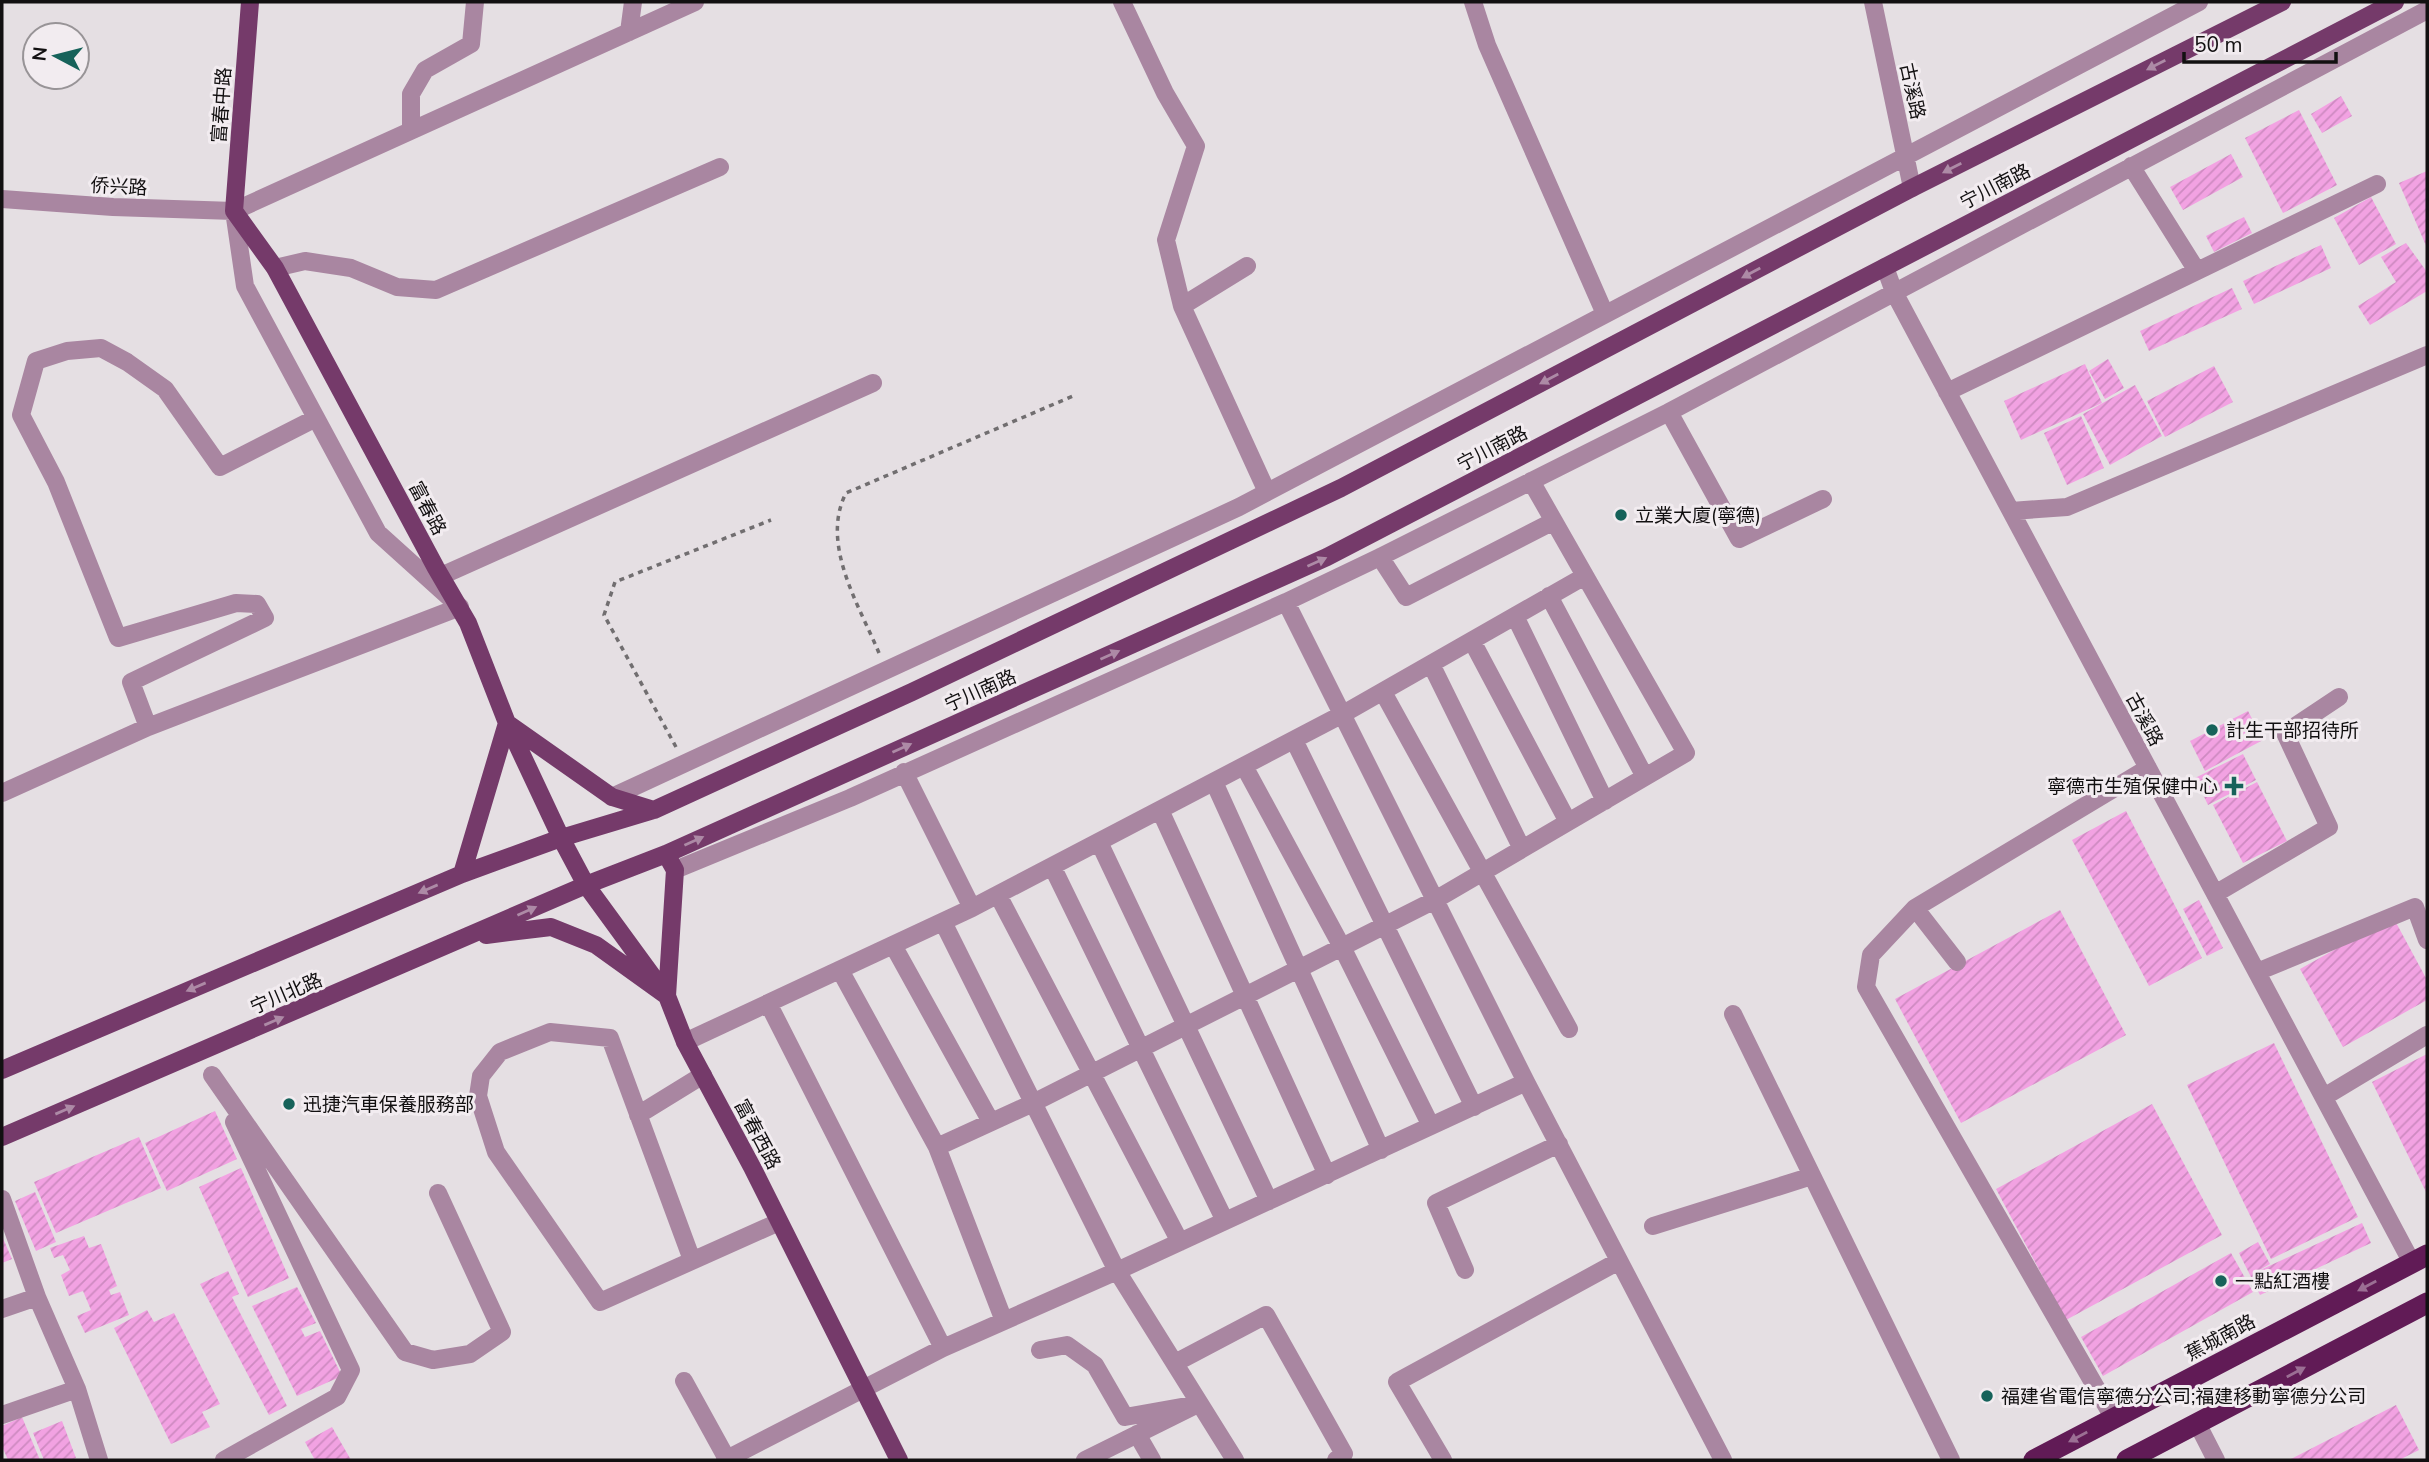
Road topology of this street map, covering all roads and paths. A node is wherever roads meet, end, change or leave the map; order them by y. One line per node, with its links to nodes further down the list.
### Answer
1 (250, 2): 20 (main road, 富春中路)
2 (475, 2): 13 (street)
3 (633, 2): 12 (street)
4 (695, 2): 12 (street)
5 (1122, 2): 26 (street)
6 (1473, 2): 27 (street)
7 (1873, 2): 14 (street, 古溪路)
8 (2199, 2): 14 (street)
9 (2282, 2): 18 (main road, 宁川南路, one-way to 18)
10 (2395, 2): 22 (main road, 宁川南路)
11 (2427, 10): 15 (street)
12 (629, 32): 13 (street)
13 (411, 130): 20 (street)
14 (1905, 156): 18 (street, 古溪路); 27 (street)
15 (2131, 166): 24 (street); 25 (street)
16 (720, 167): 23 (street)
17 (2377, 184): 24 (street)
18 (1912, 188): 65 (main road, 宁川南路, one-way to 65)
19 (2, 199): 20 (street, 侨兴路)
20 (234, 211): 23 (main road, 富春路); 33 (street)
21 (1247, 266): 26 (street)
22 (1885, 267): 25 (street, 古溪路); 71 (main road, 宁川南路, one-way to 22)
23 (275, 268): 41 (main road, 富春路)
24 (2197, 271): 30 (street)
25 (1894, 292): 30 (street, 古溪路); 32 (street)
26 (1182, 306): 35 (street)
27 (1605, 314): 35 (street)
28 (2427, 355): 37 (street)
29 (873, 383): 41 (street)
30 (1947, 392): 37 (street, 古溪路)
31 (1073, 396): 49 (path)
32 (1670, 412): 34 (street); 36 (street)
33 (316, 418): 45 (street); 54 (street)
34 (1531, 481): 39 (street); 40 (street)
35 (1267, 492): 49 (street)
36 (1823, 499)
37 (2011, 511): 58 (street, 古溪路)
38 (771, 520): 56 (path)
39 (1554, 521): 40 (street); 42 (street)
40 (1380, 557): 44 (street)
41 (441, 576): 45 (main road, 富春路)
42 (1585, 576): 43 (street); 60 (street)
43 (1549, 596): 46 (street); 60 (street)
44 (1286, 602): 52 (street); 59 (street)
45 (460, 607): 53 (main road, 富春路); 54 (street)
46 (1514, 616): 47 (street); 64 (street)
47 (1472, 640): 48 (street); 67 (street)
48 (1432, 664): 50 (street); 70 (street)
49 (887, 671): 56 (street)
50 (1382, 692): 52 (street); 74 (street)
51 (2339, 696): 77 (street)
52 (1343, 714): 55 (street); 79 (street)
53 (507, 723): 63 (main road); 68 (main road, 富春路); 75 (main road)
54 (148, 727): 62 (street)
55 (1294, 740): 57 (street); 83 (street)
56 (685, 765): 63 (street)
57 (1244, 766): 61 (street); 87 (street)
58 (2148, 768): 77 (street, 古溪路); 81 (street)
59 (904, 772): 73 (street); 80 (street)
60 (1645, 777): 64 (street)
61 (1214, 782): 66 (street); 89 (street)
62 (2, 793)
63 (612, 797): 65 (main road)
64 (1605, 800): 67 (street)
65 (654, 810): 68 (main road, 宁川南路)
66 (1160, 810): 69 (street); 93 (street)
67 (1568, 822): 70 (street)
68 (561, 838): 75 (main road, 宁川北路); 76 (main road, 富春西路)
69 (1099, 842): 72 (street); 96 (street)
70 (1522, 849): 74 (street)
71 (666, 854): 73 (main road); 76 (main road, 宁川南路)
72 (1052, 866): 78 (street); 100 (street)
73 (675, 870): 92 (main road)
74 (1481, 873): 79 (street); 97 (street)
75 (462, 874): 102 (main road, 宁川北路, one-way to 102)
76 (586, 885): 84 (main road, 宁川北路, one-way to 76); 92 (main road, 富春西路)
77 (2215, 894): 91 (street, 古溪路)
78 (998, 895): 80 (street); 104 (street)
79 (1435, 900): 83 (street); 106 (street)
80 (972, 908): 82 (street)
81 (1915, 908): 88 (street); 143 (street)
82 (943, 922): 86 (street); 108 (street)
83 (1384, 926): 87 (street); 109 (street)
84 (469, 937): 92 (main road); 101 (main road, 宁川北路, one-way to 84)
85 (2427, 940): 91 (street)
86 (893, 945): 90 (street); 111 (street)
87 (1342, 947): 89 (street); 112 (street)
88 (1957, 962)
89 (1297, 969): 93 (street); 116 (street)
90 (841, 970): 94 (street); 115 (street)
91 (2257, 972): 107 (street, 古溪路)
92 (667, 996): 99 (main road, 富春西路)
93 (1244, 996): 96 (street); 117 (street)
94 (768, 1003): 99 (street); 135 (street)
95 (1733, 1014): 118 (street)
96 (1186, 1026): 100 (street); 121 (street)
97 (1569, 1029)
98 (2427, 1035): 107 (street)
99 (685, 1042): 105 (main road, 富春西路)
100 (1141, 1048): 104 (street); 122 (street)
101 (201, 1052): 103 (street); 113 (main road, 宁川北路, one-way to 101)
102 (2, 1070)
103 (212, 1074): 119 (street); 147 (street)
104 (1090, 1074): 108 (street); 125 (street)
105 (703, 1075): 110 (street); 123 (main road, 富春西路)
106 (1526, 1082): 109 (street); 114 (street)
107 (2323, 1097): 126 (street, 古溪路)
108 (1033, 1103): 111 (street); 130 (street)
109 (1474, 1107): 112 (street)
110 (638, 1115): 127 (street); 127 (street)
111 (991, 1122): 115 (street)
112 (1431, 1126): 116 (street)
113 (2, 1137)
114 (1559, 1144): 128 (street); 129 (street)
115 (937, 1147): 134 (street)
116 (1381, 1150): 117 (street)
117 (1327, 1175): 121 (street)
118 (1812, 1176): 124 (street); 156 (street)
119 (438, 1194)
120 (2, 1199): 131 (street)
121 (1269, 1201): 122 (street)
122 (1225, 1221): 125 (street)
123 (779, 1222): 127 (street); 139 (main road, 富春西路)
124 (1653, 1226)
125 (1180, 1242): 130 (street)
126 (2420, 1259): 143 (highway, 蕉城南路, one-way to 143)
127 (692, 1260)
128 (1619, 1261): 154 (street); 155 (street)
129 (1465, 1270)
130 (1117, 1271): 134 (street); 137 (street)
131 (37, 1297): 133 (street); 140 (street)
132 (2427, 1303): 144 (highway, one-way to 132)
133 (2, 1309)
134 (1004, 1321): 135 (street)
135 (943, 1348): 139 (street)
136 (1040, 1350): 141 (street)
137 (1175, 1363): 141 (street); 153 (street)
138 (684, 1381): 148 (street)
139 (863, 1388): 148 (street); 149 (main road, 富春西路)
140 (77, 1389): 142 (street); 146 (street)
141 (1198, 1404): 145 (street); 152 (street)
142 (2, 1415)
143 (2114, 1419): 157 (highway, 蕉城南路, one-way to 157)
144 (2197, 1423): 158 (highway); 159 (street)
145 (1137, 1434): 150 (street); 151 (street)
146 (99, 1460)
147 (224, 1460)
148 (726, 1460)
149 (899, 1460)
150 (1085, 1460)
151 (1152, 1460)
152 (1235, 1460)
153 (1336, 1460)
154 (1443, 1460)
155 (1723, 1460)
156 (1951, 1460)
157 (2035, 1460)
158 (2127, 1460)
159 (2216, 1460)

